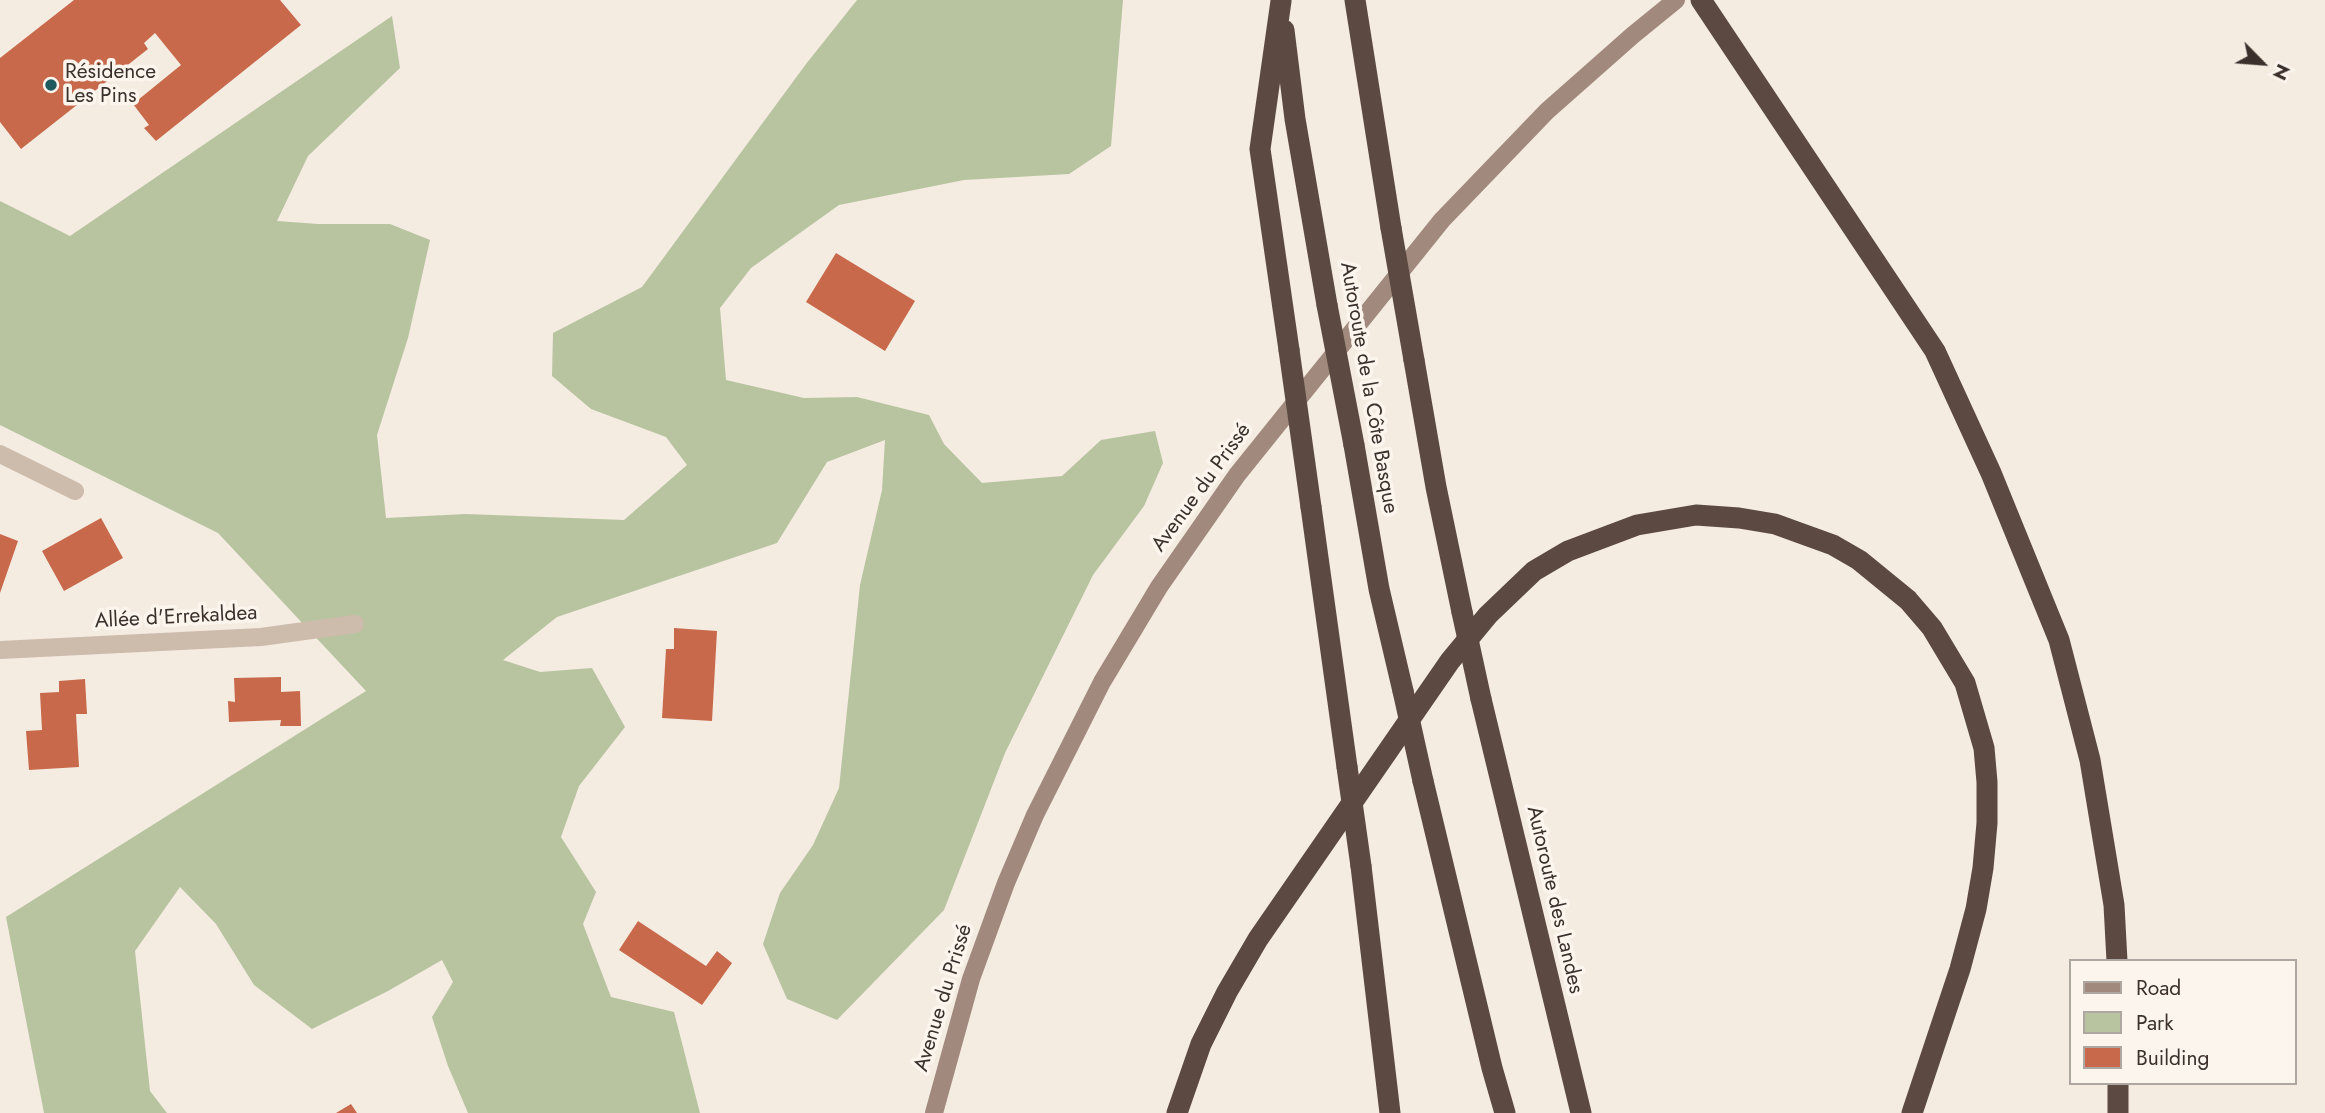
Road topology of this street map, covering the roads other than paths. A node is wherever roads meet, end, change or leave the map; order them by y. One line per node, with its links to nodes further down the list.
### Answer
1 (1355, 0): 15 (highway, Autoroute des Landes, bridge)
2 (1676, 0): 11 (main road, Avenue du Prissé)
3 (1701, 0): 9 (highway)
4 (1281, 1): 13 (highway, bridge); 14 (highway, Autoroute de la Côte Basque, bridge)
5 (0, 454): 6 (street)
6 (75, 491)
7 (355, 624): 8 (street, Allée d'Errekaldea)
8 (0, 650)
9 (2117, 959)
10 (2118, 1085): 17 (highway)
11 (934, 1113)
12 (1177, 1113): 16 (highway)
13 (1390, 1113)
14 (1505, 1113)
15 (1581, 1113)
16 (1912, 1113)
17 (2118, 1113)

